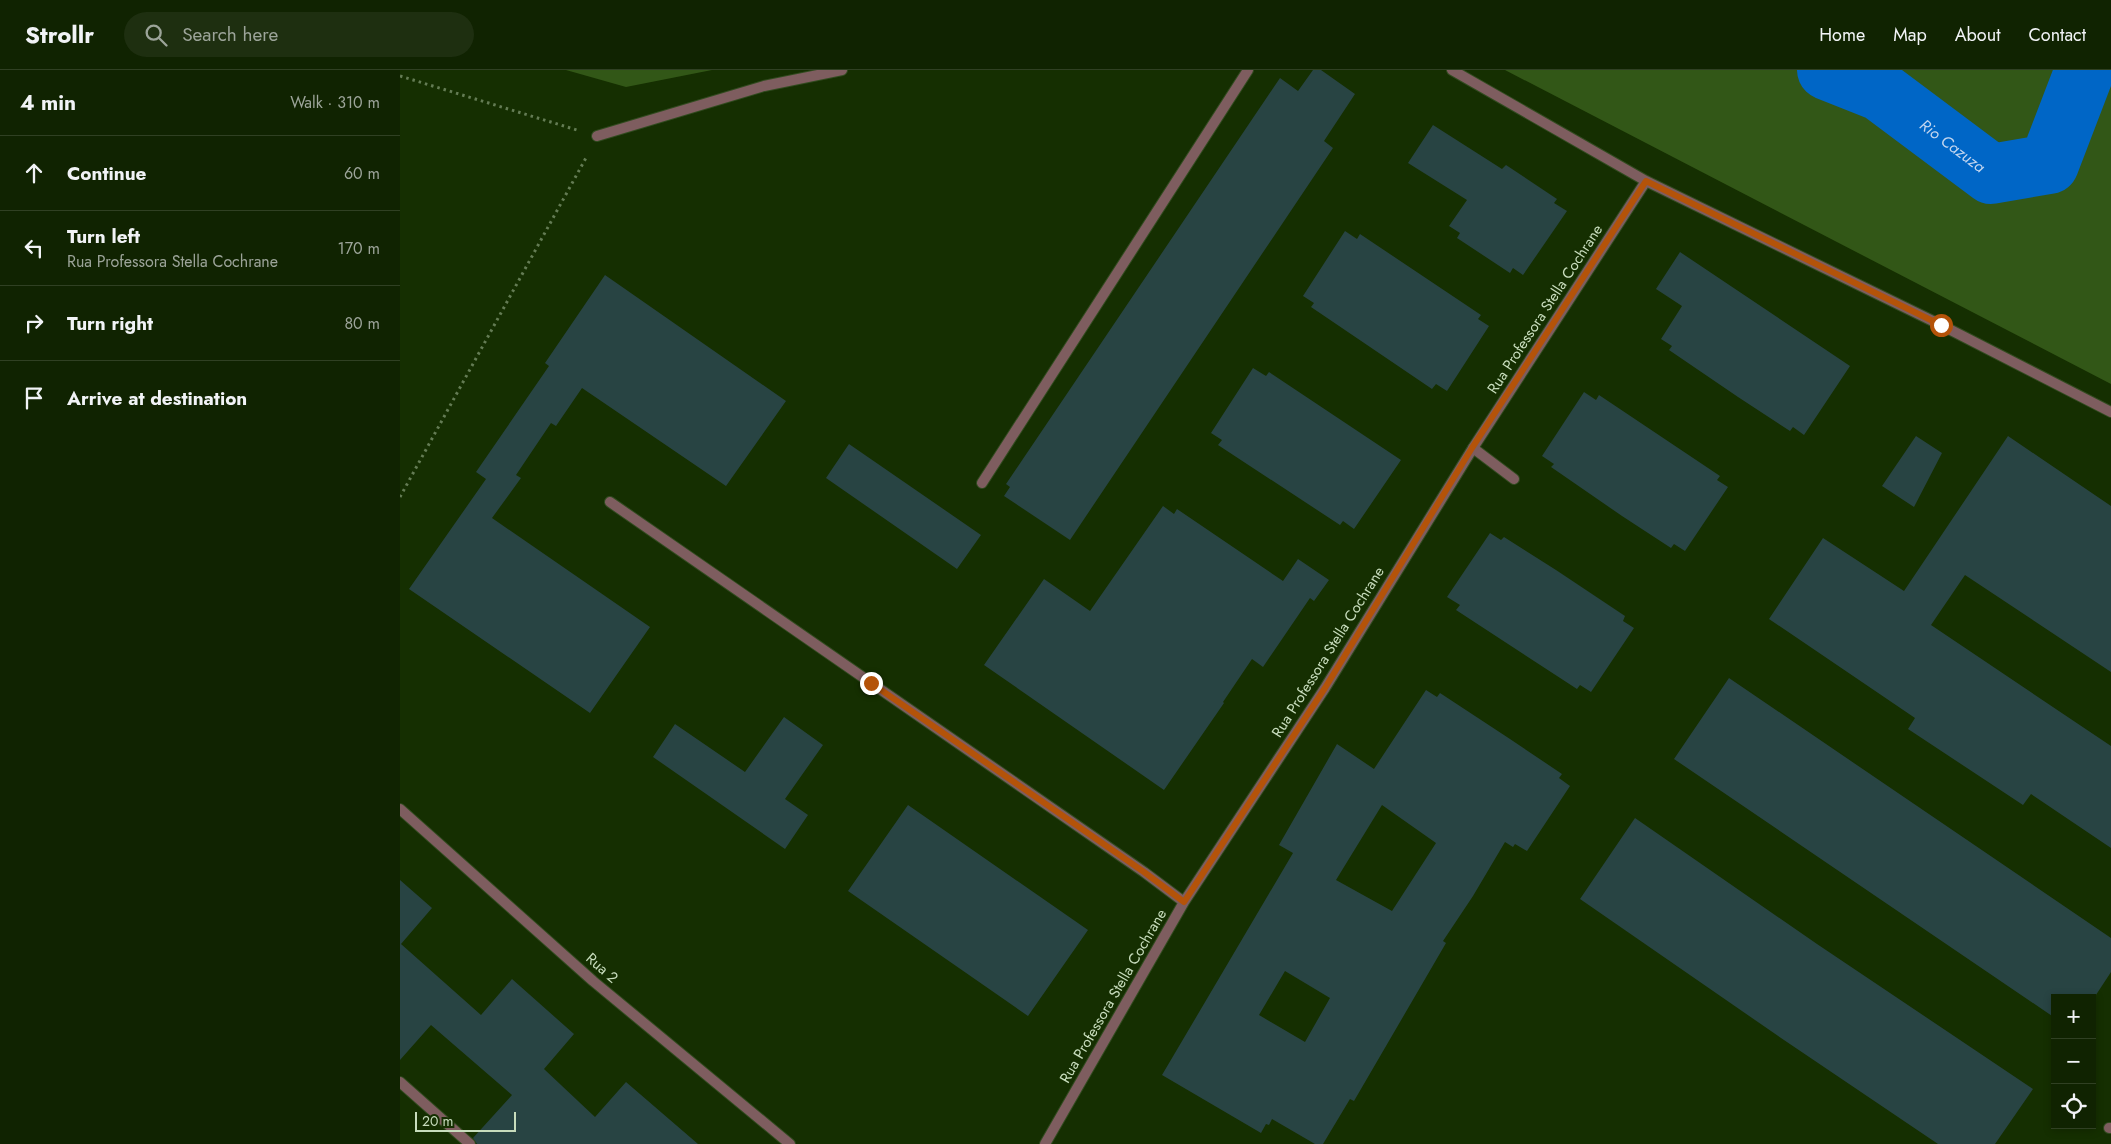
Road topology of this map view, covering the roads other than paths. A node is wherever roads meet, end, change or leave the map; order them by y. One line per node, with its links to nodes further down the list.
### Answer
1 (842, 70): 4 (street)
2 (1248, 70): 9 (street)
3 (1452, 70): 5 (street)
4 (597, 136)
5 (1646, 181): 6 (street); 7 (street, Rua Professora Stella Cochrane)
6 (2111, 412)
7 (1472, 448): 8 (street); 12 (street, Rua Professora Stella Cochrane)
8 (1514, 479)
9 (982, 483)
10 (610, 502): 12 (street)
11 (400, 809): 15 (street, Rua 2)
12 (1184, 902): 16 (street, Rua Professora Stella Cochrane)
13 (400, 1082): 14 (street)
14 (470, 1144)
15 (790, 1144)
16 (1045, 1144)

